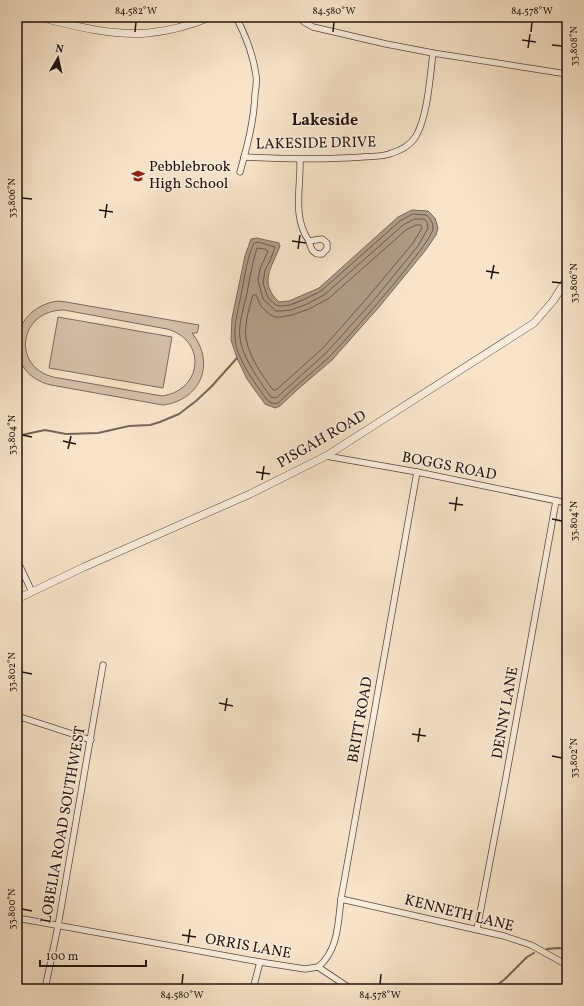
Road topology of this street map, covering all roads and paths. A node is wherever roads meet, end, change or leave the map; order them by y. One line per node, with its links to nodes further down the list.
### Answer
1 (39, 17): 2 (street)
2 (210, 17)
3 (236, 17): 7 (street, LAKESIDE DRIVE)
4 (300, 17): 5 (street)
5 (434, 53): 6 (street); 8 (street, LAKESIDE DRIVE)
6 (567, 74)
7 (244, 157): 8 (street, LAKESIDE DRIVE); 9 (street, LAKESIDE DRIVE)
8 (300, 160): 10 (street)
9 (240, 172)
10 (310, 241)
11 (567, 279): 12 (street, PISGAH ROAD)
12 (326, 456): 13 (street, BOGGS ROAD); 17 (street, PISGAH ROAD)
13 (417, 472): 14 (street, BOGGS ROAD); 22 (street, BRITT ROAD)
14 (556, 501): 15 (street, BOGGS ROAD); 25 (street, DENNY LANE)
15 (567, 503)
16 (17, 560): 17 (street)
17 (32, 592): 18 (street, PISGAH ROAD)
18 (17, 599)
19 (103, 665): 21 (street, LOBELIA ROAD SOUTHWEST)
20 (17, 716): 21 (street)
21 (91, 740): 24 (street, LOBELIA ROAD SOUTHWEST)
22 (341, 899): 25 (street, KENNETH LANE); 28 (street, BRITT ROAD)
23 (17, 918): 24 (street, ORRIS LANE)
24 (58, 926): 26 (street, ORRIS LANE); 29 (street, LOBELIA ROAD SOUTHWEST)
25 (477, 929): 27 (street, KENNETH LANE)
26 (260, 962): 28 (street, ORRIS LANE); 30 (street)
27 (567, 965)
28 (318, 967): 31 (street)
29 (45, 989)
30 (253, 989)
31 (351, 989)

